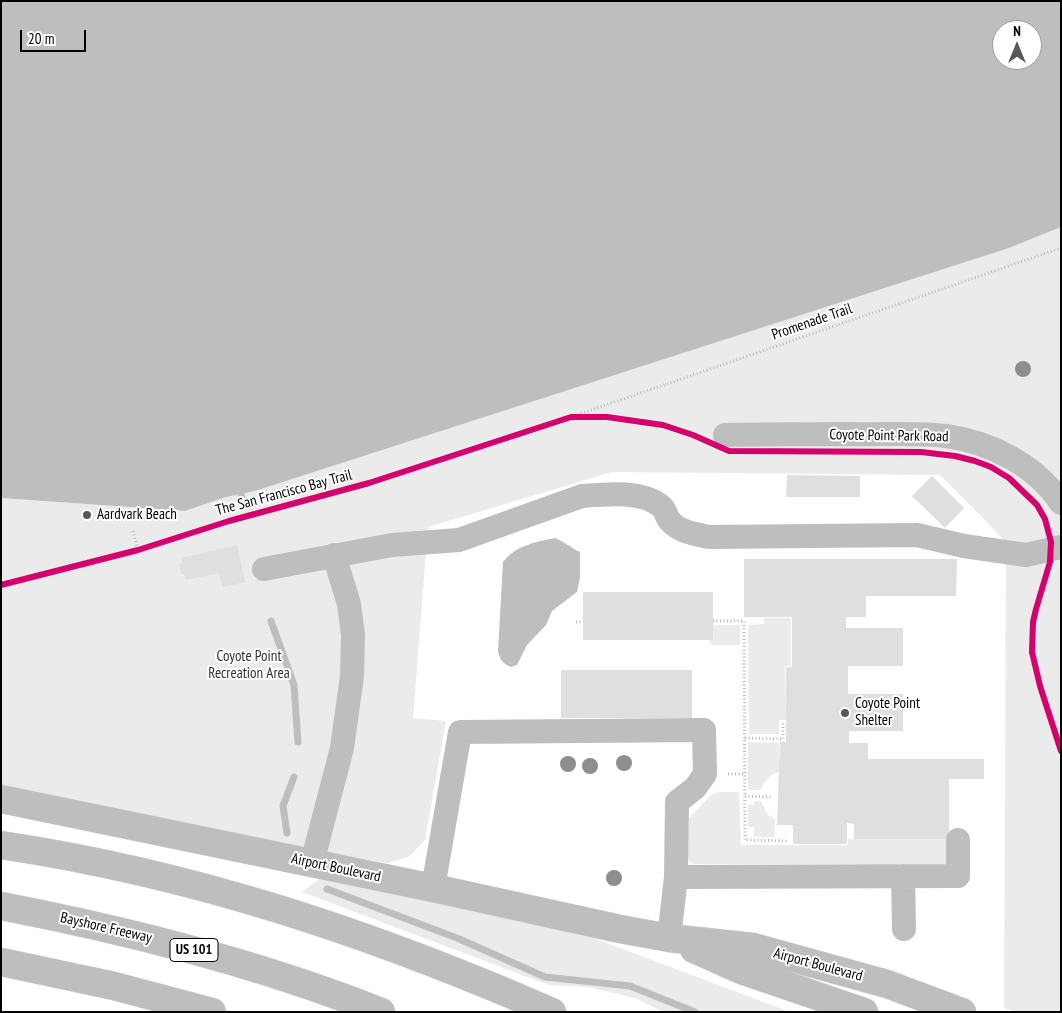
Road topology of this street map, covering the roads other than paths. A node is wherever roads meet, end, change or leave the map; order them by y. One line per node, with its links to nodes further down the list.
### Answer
1 (725, 435): 2 (lane, Coyote Point Park Road)
2 (1061, 503)
3 (1061, 547): 4 (lane)
4 (334, 555): 5 (lane); 9 (lane)
5 (264, 569)
6 (1, 800): 9 (main road, Airport Boulevard)
7 (958, 840): 10 (lane)
8 (1, 845): 19 (main road)
9 (312, 863): 12 (main road, Airport Boulevard)
10 (903, 876): 11 (lane); 14 (lane)
11 (676, 877): 12 (lane); 15 (lane)
12 (433, 888): 15 (main road, Airport Boulevard)
13 (1, 906): 18 (main road, Bayshore Freeway / US 101)
14 (904, 929)
15 (669, 938): 20 (main road, Airport Boulevard); 21 (main road, Airport Boulevard)
16 (1, 962): 17 (main road)
17 (212, 1012)
18 (381, 1012)
19 (552, 1012)
20 (864, 1012)
21 (962, 1012)

